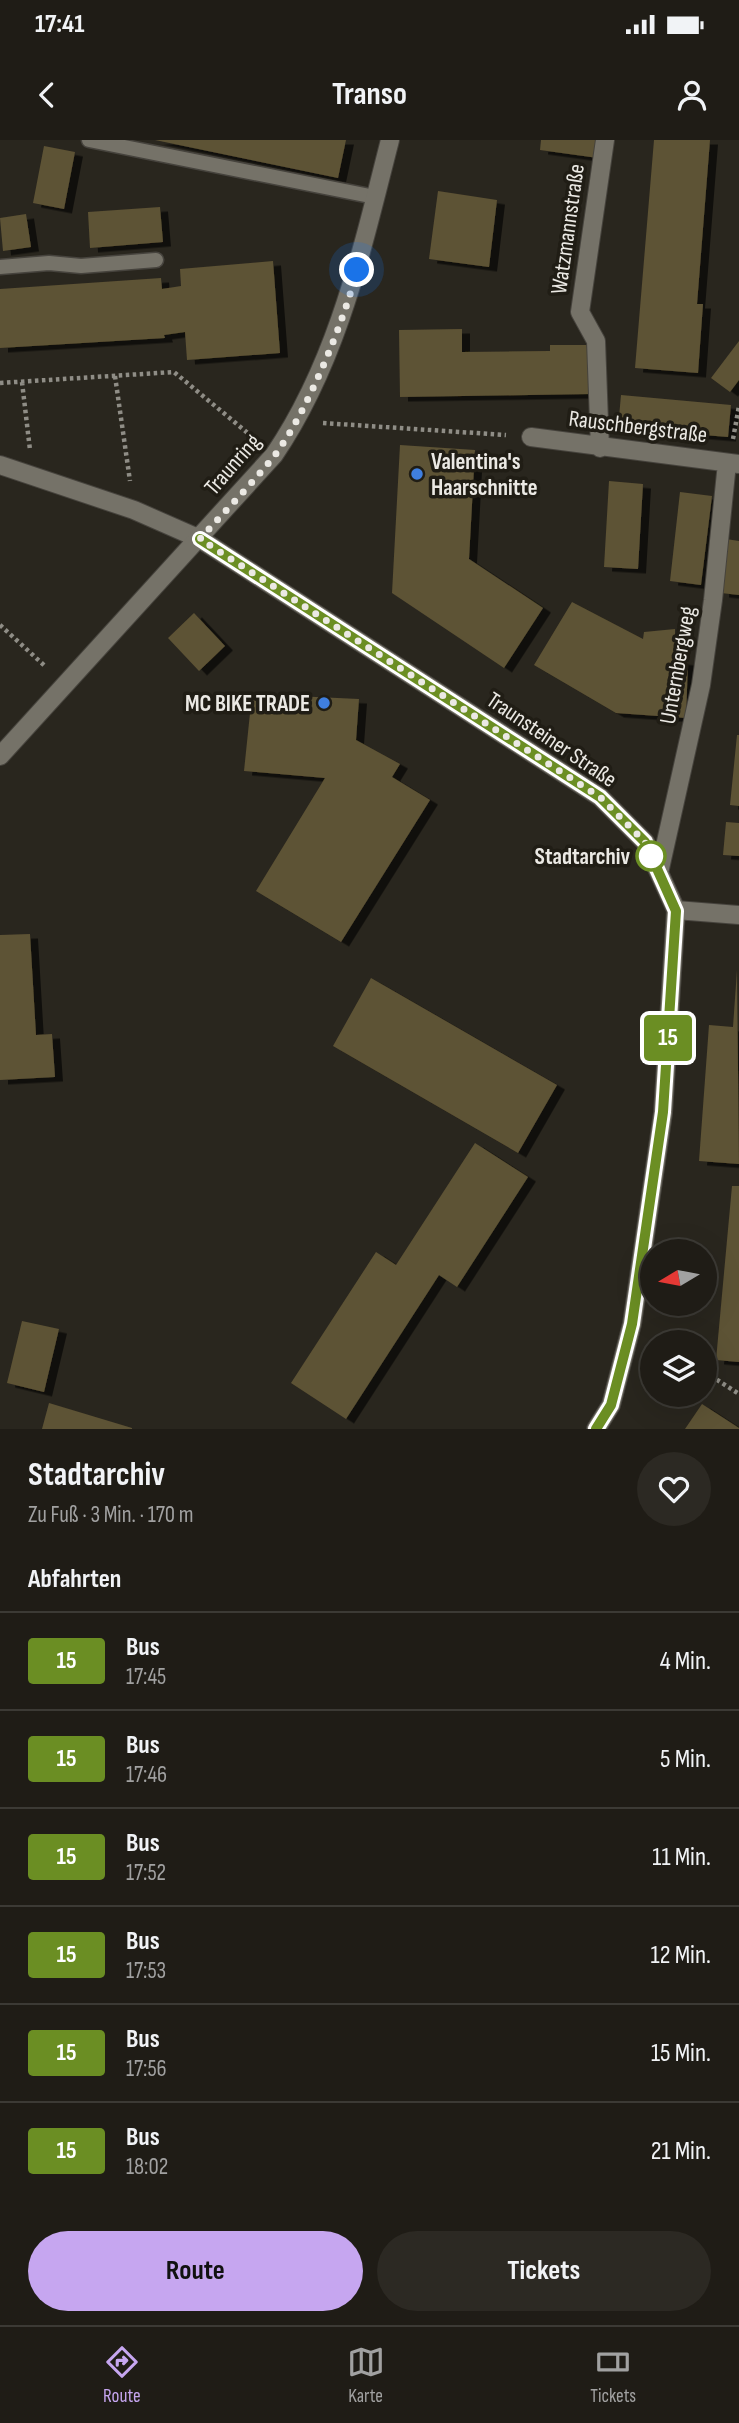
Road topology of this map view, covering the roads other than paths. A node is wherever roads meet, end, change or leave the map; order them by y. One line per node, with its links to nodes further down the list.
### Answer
1 (89, 140): 4 (lane)
2 (390, 140): 4 (street, Traunring)
3 (605, 140): 8 (street, Watzmannstraße)
4 (375, 197): 11 (street, Traunring)
5 (156, 260): 6 (lane)
6 (0, 267)
7 (531, 437): 8 (street, Rauschbergstraße)
8 (600, 447): 9 (street, Rauschbergstraße)
9 (733, 463): 13 (street, Unternbergweg)
10 (0, 465): 11 (street, Traunsteiner Straße)
11 (200, 539): 12 (street, Traunring); 13 (street, Traunsteiner Straße)
12 (0, 756)
13 (659, 873): 14 (street, Traunsteiner Straße)
14 (676, 911): 15 (street); 16 (street, Traunsteiner Straße)
15 (739, 915)
16 (596, 1429)

